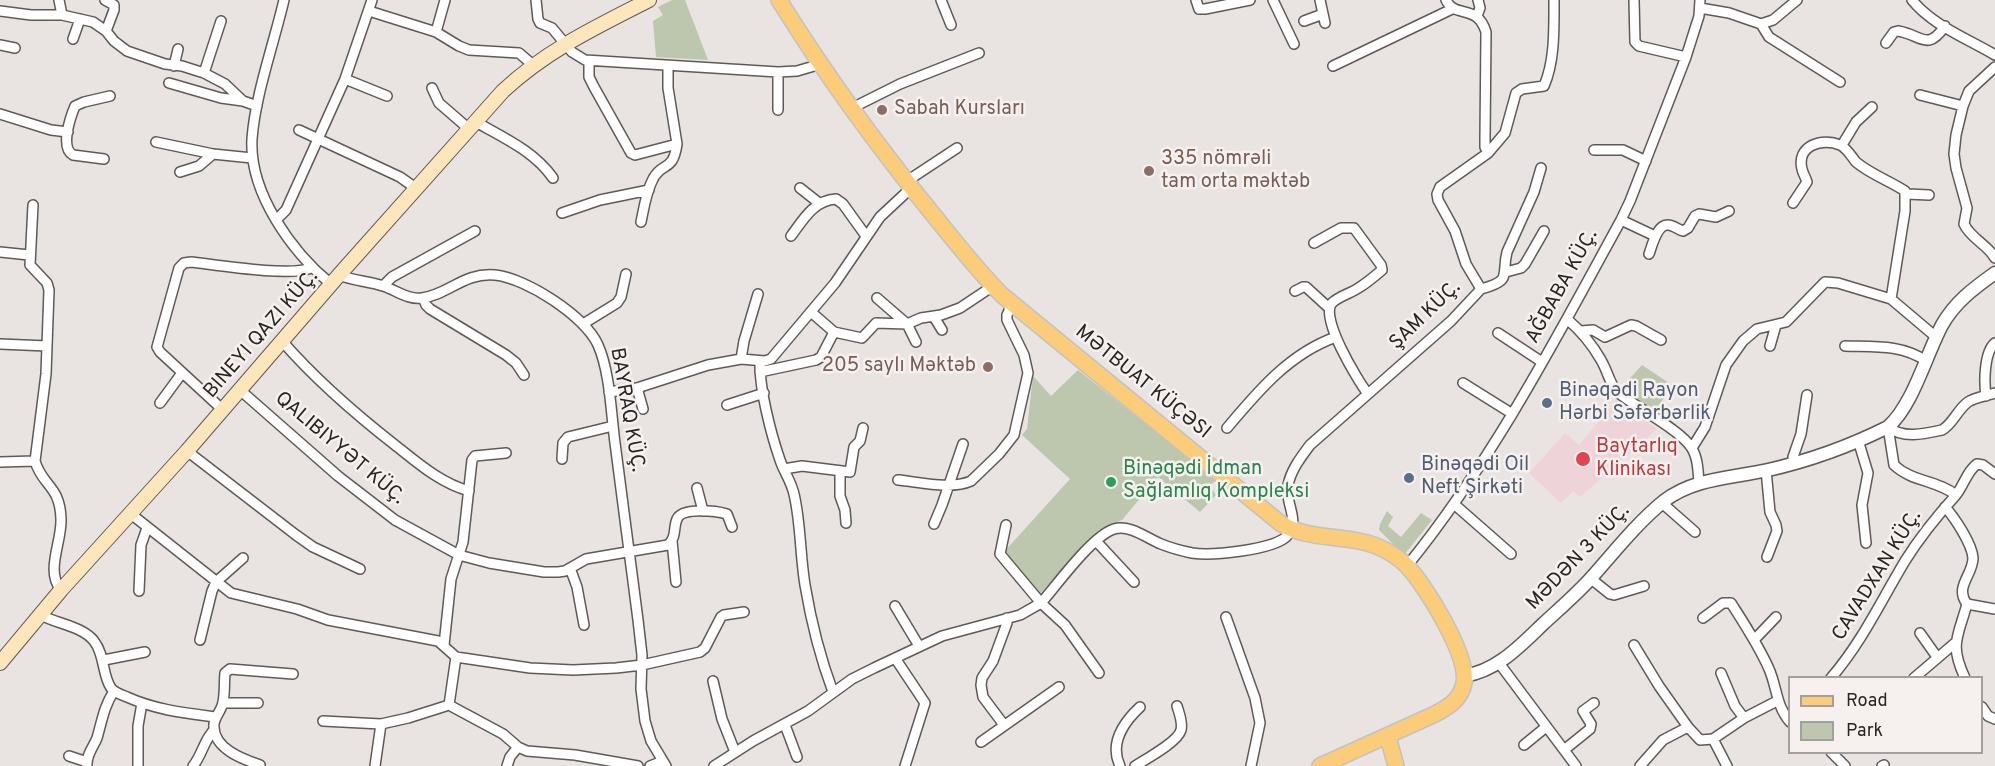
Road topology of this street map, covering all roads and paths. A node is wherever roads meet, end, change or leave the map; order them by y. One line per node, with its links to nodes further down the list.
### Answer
1 (59, 0): 25 (street)
2 (105, 0): 33 (street)
3 (284, 0): 62 (street)
4 (372, 0): 24 (street)
5 (446, 0): 34 (street)
6 (536, 0): 39 (street)
7 (650, 0): 39 (main road, BINEYI QAZI KÜÇ.)
8 (779, 0): 46 (main road, MƏTBUAT KÜÇƏSI)
9 (787, 0): 46 (main road, MƏTBUAT KÜÇƏSI)
10 (941, 0): 30 (street)
11 (1196, 0): 12 (street)
12 (1250, 0)
13 (1273, 0): 36 (street)
14 (1320, 0): 29 (street)
15 (1446, 0): 22 (street)
16 (1478, 0): 26 (street)
17 (1554, 0): 77 (street)
18 (1634, 0): 44 (street)
19 (1797, 0): 31 (street)
20 (1912, 0): 32 (street)
21 (1700, 4): 31 (street); 44 (street, AĞBABA KÜÇ.)
22 (1452, 9): 26 (street); 50 (street)
23 (0, 11): 25 (street)
24 (369, 11): 34 (street); 54 (street)
25 (62, 15): 27 (street)
26 (1477, 16): 77 (street)
27 (80, 19): 33 (street); 35 (street)
28 (221, 21): 53 (street)
29 (1304, 21)
30 (951, 24)
31 (1761, 24): 56 (street)
32 (1945, 26): 37 (street); 43 (street)
33 (106, 31): 48 (street)
34 (436, 32): 47 (street)
35 (73, 39)
36 (1294, 44)
37 (1886, 44)
38 (0, 45): 40 (street)
39 (564, 45): 45 (street); 47 (main road, BINEYI QAZI KÜÇ.)
40 (15, 48)
41 (178, 49): 48 (street)
42 (979, 53): 65 (street)
43 (1995, 55)
44 (1686, 57): 81 (street, AĞBABA KÜÇ.)
45 (589, 61): 49 (street); 73 (street)
46 (821, 64): 52 (street); 65 (main road, MƏTBUAT KÜÇƏSI)
47 (532, 65): 68 (main road, BINEYI QAZI KÜÇ.)
48 (174, 66): 53 (street)
49 (668, 66): 52 (street); 73 (street)
50 (1333, 66)
51 (1995, 67): 63 (street)
52 (778, 72): 66 (street)
53 (204, 74): 61 (street)
54 (345, 79): 60 (street); 71 (street)
55 (169, 82): 61 (street)
56 (1840, 82)
57 (432, 88): 68 (street)
58 (1920, 95): 63 (street)
59 (110, 96): 70 (street)
60 (387, 96)
61 (243, 101): 62 (street)
62 (257, 106): 79 (street)
63 (1963, 106): 108 (street)
64 (1872, 107): 74 (street)
65 (852, 108): 85 (main road, MƏTBUAT KÜÇƏSI)
66 (778, 110)
67 (0, 114): 70 (street)
68 (472, 126): 84 (street); 87 (main road, BINEYI QAZI KÜÇ.)
69 (299, 130): 71 (street)
70 (68, 132): 80 (street)
71 (317, 139): 87 (street); 96 (street)
72 (156, 142): 78 (street)
73 (677, 144): 88 (street)
74 (1842, 145): 89 (street); 92 (street)
75 (957, 148): 85 (street)
76 (1594, 150): 81 (street)
77 (1488, 153): 116 (street, ŞAM KÜÇ.)
78 (213, 154): 79 (street); 83 (street)
79 (252, 158): 96 (street)
80 (104, 159)
81 (1646, 161): 97 (street, AĞBABA KÜÇ.)
82 (1541, 168): 110 (street)
83 (180, 172)
84 (553, 178)
85 (909, 184): 102 (street); 115 (main road, MƏTBUAT KÜÇƏSI)
86 (800, 188): 91 (street)
87 (417, 189): 113 (main road, BINEYI QAZI KÜÇ.)
88 (649, 190): 95 (street); 98 (street)
89 (1907, 194): 90 (street); 121 (street)
90 (1929, 195)
91 (819, 203): 101 (street); 102 (street)
92 (1793, 203)
93 (33, 205): 107 (street)
94 (1730, 211): 103 (street)
95 (562, 213)
96 (276, 220): 109 (street)
97 (1621, 220): 103 (street); 126 (street, AĞBABA KÜÇ.)
98 (641, 222)
99 (475, 231): 114 (street)
100 (1544, 231): 110 (street)
101 (790, 236)
102 (866, 236): 124 (street)
103 (1655, 236): 106 (street)
104 (1314, 243): 123 (street)
105 (0, 252): 107 (street)
106 (1649, 254)
107 (30, 255): 141 (street)
108 (1995, 258)
109 (311, 268): 113 (street); 149 (street)
110 (1506, 272): 116 (street)
111 (626, 273): 127 (street)
112 (1995, 273): 135 (street)
113 (335, 280): 114 (street); 137 (main road, BINEYI QAZI KÜÇ.)
114 (383, 286): 119 (street)
115 (993, 286): 122 (main road, MƏTBUAT KÜÇƏSI); 125 (street)
116 (1481, 288): 156 (street, ŞAM KÜÇ.)
117 (1295, 291): 123 (street)
118 (758, 294): 144 (street)
119 (423, 298): 127 (street, BAYRAQ KÜÇ.); 150 (street)
120 (877, 298): 128 (street)
121 (1891, 299): 129 (street); 135 (street)
122 (1012, 304): 183 (street); 197 (main road, MƏTBUAT KÜÇƏSI)
123 (1329, 308): 134 (street)
124 (811, 312): 132 (street); 145 (street)
125 (934, 317): 128 (street); 130 (street)
126 (1567, 319): 131 (street); 147 (street, AĞBABA KÜÇ.)
127 (583, 324): 154 (street, BAYRAQ KÜÇ.)
128 (907, 324): 132 (street); 138 (street)
129 (1776, 325): 142 (street); 170 (street)
130 (942, 330)
131 (1581, 331): 136 (street); 170 (street)
132 (834, 332): 148 (street)
133 (1498, 333): 147 (street)
134 (1336, 337): 156 (street); 167 (street)
135 (1936, 337): 146 (street)
136 (1661, 340)
137 (282, 341): 153 (main road, BINEYI QAZI KÜÇ.); 185 (street)
138 (916, 342)
139 (1995, 343): 157 (street)
140 (0, 344): 141 (street)
141 (47, 346): 174 (street)
142 (1770, 346)
143 (1845, 346): 146 (street)
144 (741, 359): 145 (street); 152 (street)
145 (760, 361): 148 (street)
146 (1926, 361): 165 (street)
147 (1542, 362): 163 (street, AĞBABA KÜÇ.)
148 (760, 372): 155 (street)
149 (182, 373): 159 (street); 162 (street)
150 (524, 375)
151 (1463, 383): 163 (street)
152 (636, 388): 154 (street); 161 (street)
153 (240, 390): 162 (main road, BINEYI QAZI KÜÇ.); 204 (street, QALIBIYYƏT KÜÇ.)
154 (609, 392): 164 (street, BAYRAQ KÜÇ.)
155 (764, 393): 160 (street); 177 (street)
156 (1368, 394): 197 (street, ŞAM KÜÇ.)
157 (1990, 394): 165 (street)
158 (1807, 395): 176 (street)
159 (160, 403)
160 (727, 405)
161 (643, 409)
162 (223, 410): 171 (main road, BINEYI QAZI KÜÇ.)
163 (1511, 413): 188 (street, AĞBABA KÜÇ.)
164 (613, 426): 173 (street); 202 (street, BAYRAQ KÜÇ.)
165 (1888, 427): 168 (street, MƏDƏN 3 KÜÇ.); 186 (street, CAVADXAN KÜÇ.)
166 (863, 428): 179 (street)
167 (1227, 428)
168 (1858, 440): 176 (street, MƏDƏN 3 KÜÇ.); 201 (street)
169 (963, 444): 183 (street)
170 (1692, 448): 182 (street)
171 (187, 451): 191 (main road, BINEYI QAZI KÜÇ.); 209 (street)
172 (506, 453): 185 (street)
173 (562, 459)
174 (35, 461): 175 (street); 215 (street)
175 (0, 462)
176 (1794, 463): 178 (street, MƏDƏN 3 KÜÇ.)
177 (784, 469): 179 (street); 253 (street)
178 (1766, 470): 182 (street, MƏDƏN 3 KÜÇ.); 205 (street)
179 (840, 471): 192 (street)
180 (1995, 474): 186 (street)
181 (898, 480): 183 (street)
182 (1699, 483): 187 (street, MƏDƏN 3 KÜÇ.)
183 (949, 486): 193 (street)
184 (697, 488): 190 (street)
185 (469, 491): 204 (street)
186 (1956, 495): 189 (street, CAVADXAN KÜÇ.)
187 (1662, 503): 198 (street); 210 (street, MƏDƏN 3 KÜÇ.)
188 (1454, 504): 203 (street); 207 (street, AĞBABA KÜÇ.)
189 (1945, 507): 218 (street); 247 (street, CAVADXAN KÜÇ.)
190 (703, 511): 195 (street); 199 (street)
191 (130, 514): 196 (street); 215 (main road, BINEYI QAZI KÜÇ.)
192 (846, 523)
193 (934, 524)
194 (1006, 525): 217 (street)
195 (732, 527)
196 (147, 528): 211 (street); 216 (street)
197 (1291, 529): 200 (street); 207 (main road, MƏTBUAT KÜÇƏSI)
198 (1695, 532)
199 (672, 542): 202 (street, QALIBIYYƏT KÜÇ.); 212 (street)
200 (1096, 542): 213 (street); 217 (street)
201 (1866, 543)
202 (629, 552): 208 (street, QALIBIYYƏT KÜÇ.); 242 (street, BAYRAQ KÜÇ.)
203 (1511, 554)
204 (459, 555): 208 (street, QALIBIYYƏT KÜÇ.); 232 (street)
205 (1767, 557)
206 (243, 558): 211 (street)
207 (1407, 566): 246 (main road, MƏTBUAT KÜÇƏSI)
208 (570, 568): 227 (street)
209 (360, 569)
210 (1590, 578): 214 (street); 241 (street, MƏDƏN 3 KÜÇ.)
211 (216, 582): 229 (street); 232 (street)
212 (676, 582)
213 (1134, 582)
214 (1644, 586)
215 (61, 590): 222 (main road, BINEYI QAZI KÜÇ.)
216 (139, 591)
217 (1041, 603): 225 (street); 243 (street)
218 (1967, 604): 220 (street); 231 (street)
219 (895, 606): 234 (street)
220 (1995, 609)
221 (744, 612): 242 (street)
222 (41, 615): 239 (street); 240 (main road, BINEYI QAZI KÜÇ.)
223 (1226, 617): 298 (street)
224 (1776, 617): 230 (street)
225 (1007, 618): 234 (street); 270 (street)
226 (1703, 618): 230 (street)
227 (584, 625)
228 (1920, 633): 237 (street)
229 (200, 640)
230 (1754, 640): 254 (street)
231 (1955, 643): 237 (street); 249 (street)
232 (444, 645): 236 (street)
233 (1634, 645): 272 (street)
234 (919, 646): 238 (street)
235 (145, 652): 239 (street)
236 (456, 657): 242 (street); 259 (street)
237 (1937, 657): 248 (street)
238 (895, 658): 253 (street); 295 (street)
239 (104, 660): 252 (street)
240 (0, 662)
241 (1499, 663): 246 (street, MƏDƏN 3 KÜÇ.); 271 (street)
242 (642, 665): 286 (street, BAYRAQ KÜÇ.)
243 (1099, 673)
244 (1721, 673): 264 (street)
245 (293, 674): 256 (street)
246 (1464, 676): 274 (main road)
247 (1833, 676)
248 (1916, 676)
249 (1964, 676)
250 (713, 681): 280 (street)
251 (1059, 687): 270 (street)
252 (114, 691): 255 (street); 284 (street)
253 (833, 692): 269 (street)
254 (1778, 701): 264 (street); 265 (street)
255 (142, 703): 263 (street); 288 (street)
256 (223, 703): 257 (street); 263 (street)
257 (258, 703)
258 (1594, 703): 279 (street)
259 (448, 705): 268 (street); 278 (street)
260 (1177, 706): 297 (street)
261 (1140, 707): 296 (street)
262 (1983, 708): 266 (street)
263 (216, 717): 273 (street)
264 (1744, 718): 275 (street)
265 (1788, 718)
266 (1995, 719)
267 (323, 721): 268 (street)
268 (381, 724): 290 (street)
269 (785, 725): 280 (street); 283 (street)
270 (1004, 725): 276 (street)
271 (1546, 727): 277 (street); 279 (street)
272 (1688, 727): 275 (street); 302 (street)
273 (214, 730): 287 (street); 289 (street)
274 (1388, 737): 299 (main road); 300 (main road)
275 (1713, 739): 303 (street)
276 (981, 742)
277 (1524, 745)
278 (518, 747): 285 (street); 291 (street)
279 (1564, 750): 301 (street)
280 (735, 752): 294 (street)
281 (1832, 754): 304 (street)
282 (69, 756): 284 (street)
283 (797, 757)
284 (87, 764)
285 (608, 764): 292 (street)
286 (664, 764): 293 (street)
287 (260, 765)
288 (138, 766)
289 (193, 766)
290 (375, 766)
291 (507, 766)
292 (638, 766)
293 (650, 766)
294 (714, 766)
295 (905, 766)
296 (1120, 766)
297 (1135, 766)
298 (1251, 766)
299 (1320, 766)
300 (1396, 766)
301 (1576, 766)
302 (1640, 766)
303 (1727, 766)
304 (1845, 766)

